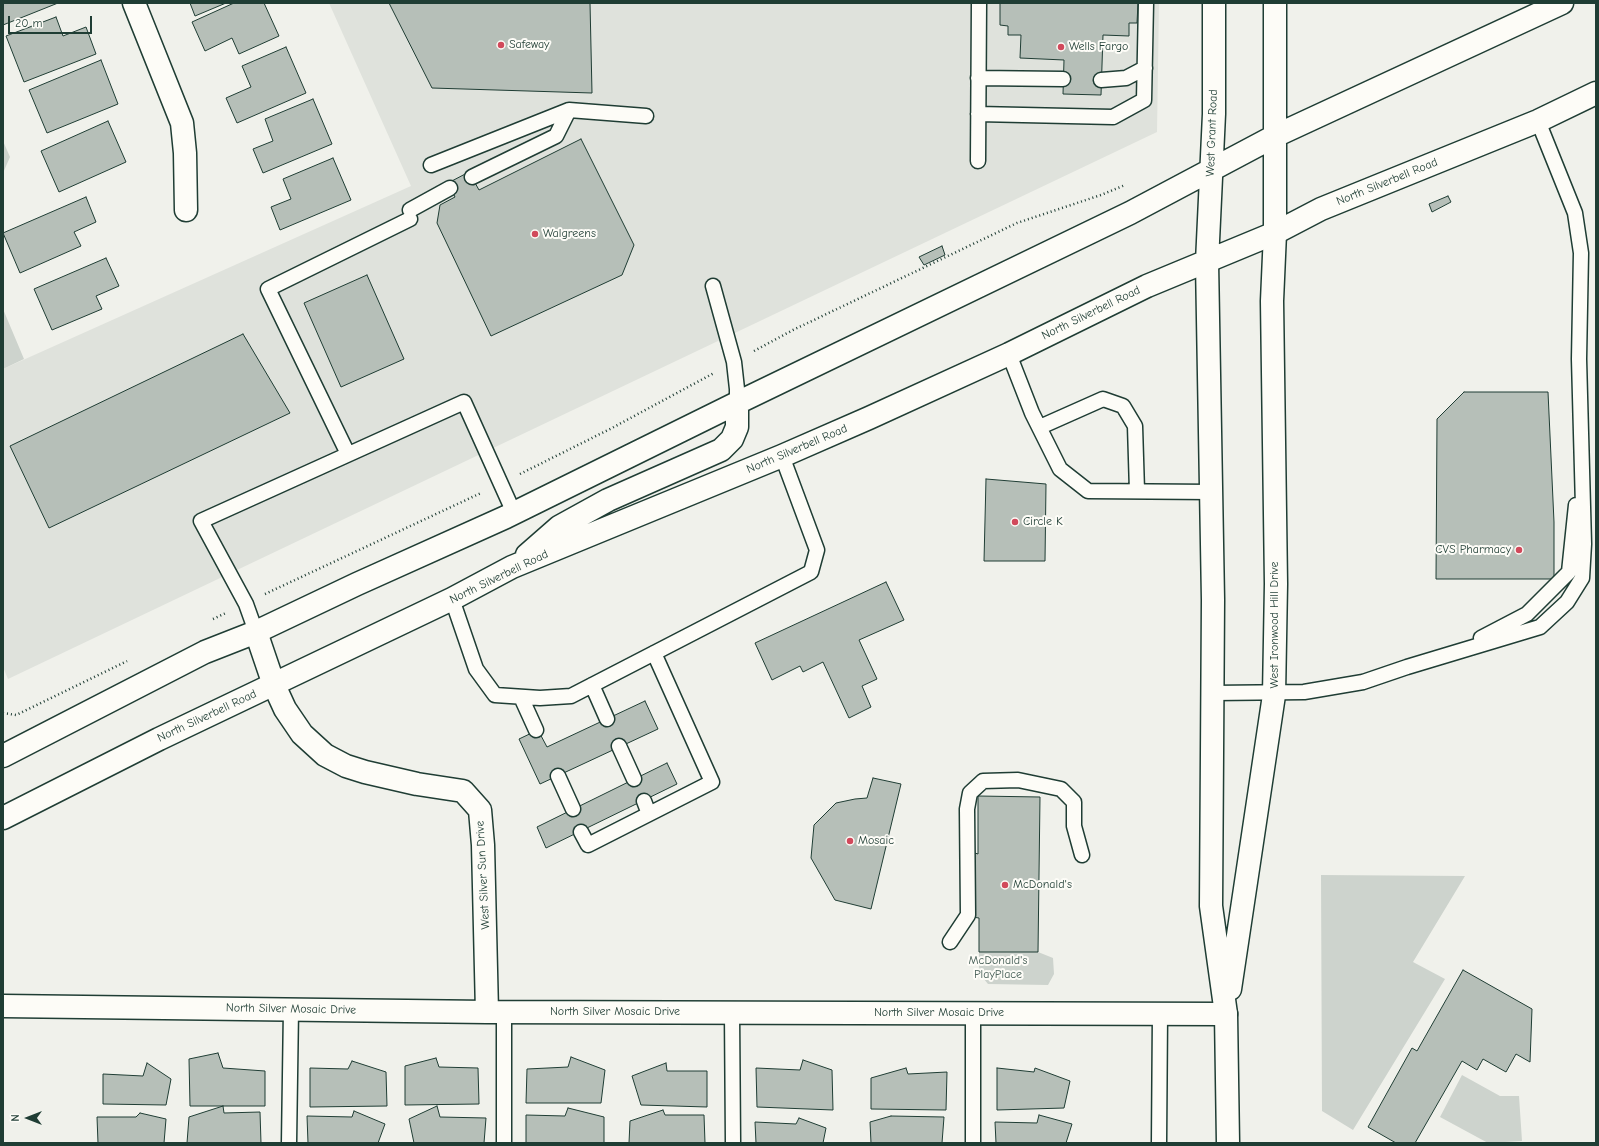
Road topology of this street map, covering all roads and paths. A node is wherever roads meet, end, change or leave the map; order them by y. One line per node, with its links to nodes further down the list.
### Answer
1 (134, 3): 23 (main road)
2 (979, 3): 8 (lane)
3 (1146, 3): 7 (lane)
4 (1214, 3): 19 (main road, West Grant Road)
5 (1275, 3): 16 (main road)
6 (1562, 3): 16 (main road)
7 (1145, 68): 10 (lane); 13 (lane)
8 (978, 78): 9 (lane); 13 (lane)
9 (1063, 78)
10 (1101, 80)
11 (1596, 93): 15 (main road, North Silverbell Road)
12 (568, 110): 14 (lane); 18 (lane); 20 (lane)
13 (978, 114): 17 (lane)
14 (646, 116)
15 (1538, 121): 24 (main road, North Silverbell Road); 32 (lane)
16 (1275, 136): 19 (main road); 24 (main road)
17 (978, 161)
18 (431, 165)
19 (1210, 169): 25 (main road, West Grant Road); 30 (main road)
20 (472, 177)
21 (1127, 184): 27 (path)
22 (450, 188): 33 (lane)
23 (186, 210)
24 (1275, 233): 25 (main road, North Silverbell Road); 49 (main road, West Ironwood Hill Drive)
25 (1207, 262): 28 (main road, North Silverbell Road); 37 (main road, West Ironwood Hill Drive)
26 (713, 286): 30 (lane)
27 (773, 340)
28 (1009, 354): 31 (lane); 34 (main road, North Silverbell Road)
29 (702, 380): 35 (path)
30 (737, 403): 39 (main road); 40 (main road)
31 (1040, 427): 36 (lane); 36 (lane)
32 (1582, 448): 45 (lane); 45 (lane)
33 (348, 454): 39 (lane); 43 (lane)
34 (782, 456): 40 (main road, North Silverbell Road); 44 (lane)
35 (544, 462)
36 (1137, 491): 37 (lane)
37 (1212, 492): 50 (main road, West Ironwood Hill Drive)
38 (468, 500): 41 (path)
39 (514, 514): 43 (main road)
40 (512, 567): 42 (main road, North Silverbell Road)
41 (268, 593)
42 (452, 599): 47 (main road, North Silverbell Road); 51 (lane)
43 (256, 632): 47 (main road, West Silver Sun Drive); 56 (main road)
44 (654, 653): 48 (lane); 61 (lane)
45 (1448, 655): 49 (lane)
46 (128, 661): 52 (path)
47 (274, 685): 62 (main road, North Silverbell Road); 68 (main road, West Silver Sun Drive)
48 (592, 685): 51 (lane); 53 (lane)
49 (1274, 692): 50 (lane); 72 (main road, West Ironwood Hill Drive)
50 (1213, 693): 72 (main road, West Ironwood Hill Drive)
51 (521, 696): 54 (lane)
52 (3, 713)
53 (607, 719)
54 (536, 730)
55 (620, 746): 58 (lane)
56 (3, 756)
57 (558, 776): 60 (lane)
58 (634, 779)
59 (644, 801): 61 (lane)
60 (573, 809)
61 (649, 814): 63 (lane)
62 (3, 818)
63 (580, 832)
64 (1082, 855): 65 (lane)
65 (950, 942)
66 (3, 1006): 67 (main road, North Silver Mosaic Drive)
67 (291, 1009): 68 (main road, North Silver Mosaic Drive); 73 (lane)
68 (495, 1012): 69 (main road, North Silver Mosaic Drive); 74 (lane)
69 (732, 1013): 70 (main road, North Silver Mosaic Drive); 75 (lane)
70 (973, 1013): 71 (main road, North Silver Mosaic Drive); 76 (lane)
71 (1160, 1014): 72 (main road, North Silver Mosaic Drive); 77 (lane)
72 (1226, 1014): 78 (main road, West Ironwood Hill Drive)
73 (289, 1143)
74 (504, 1143)
75 (733, 1143)
76 (973, 1143)
77 (1160, 1143)
78 (1228, 1143)

